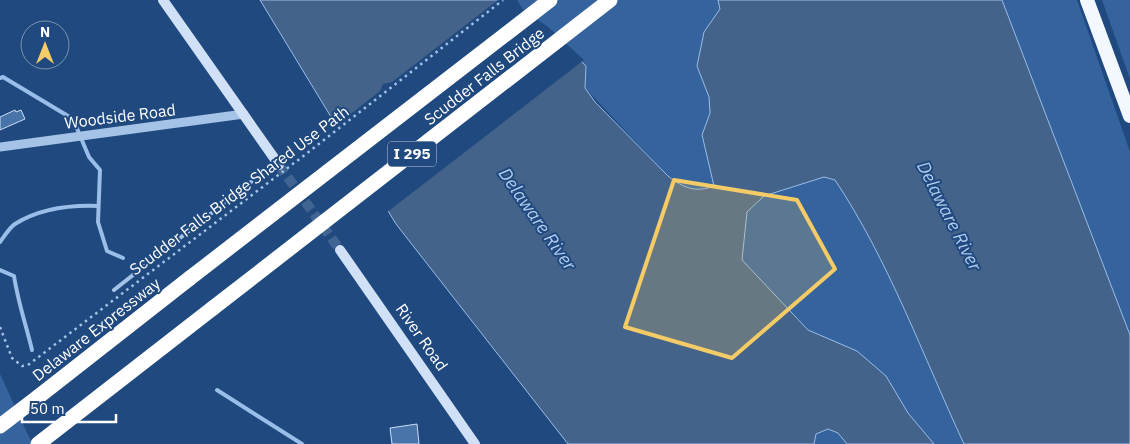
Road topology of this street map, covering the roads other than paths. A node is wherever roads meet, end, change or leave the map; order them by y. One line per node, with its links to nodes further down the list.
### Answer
1 (163, 0): 5 (main road)
2 (550, 0): 10 (highway, Scudder Falls Bridge / I 295, bridge)
3 (610, 0): 13 (highway, Scudder Falls Bridge / I 295, bridge)
4 (1087, 0): 6 (highway)
5 (244, 114): 7 (street, Woodside Road); 8 (main road)
6 (1130, 116)
7 (0, 147)
8 (278, 163): 11 (lane)
9 (340, 250): 14 (main road, River Road)
10 (190, 278): 12 (highway, Delaware Expressway / I 295, bridge)
11 (114, 290)
12 (0, 426)
13 (38, 444)
14 (475, 444)

